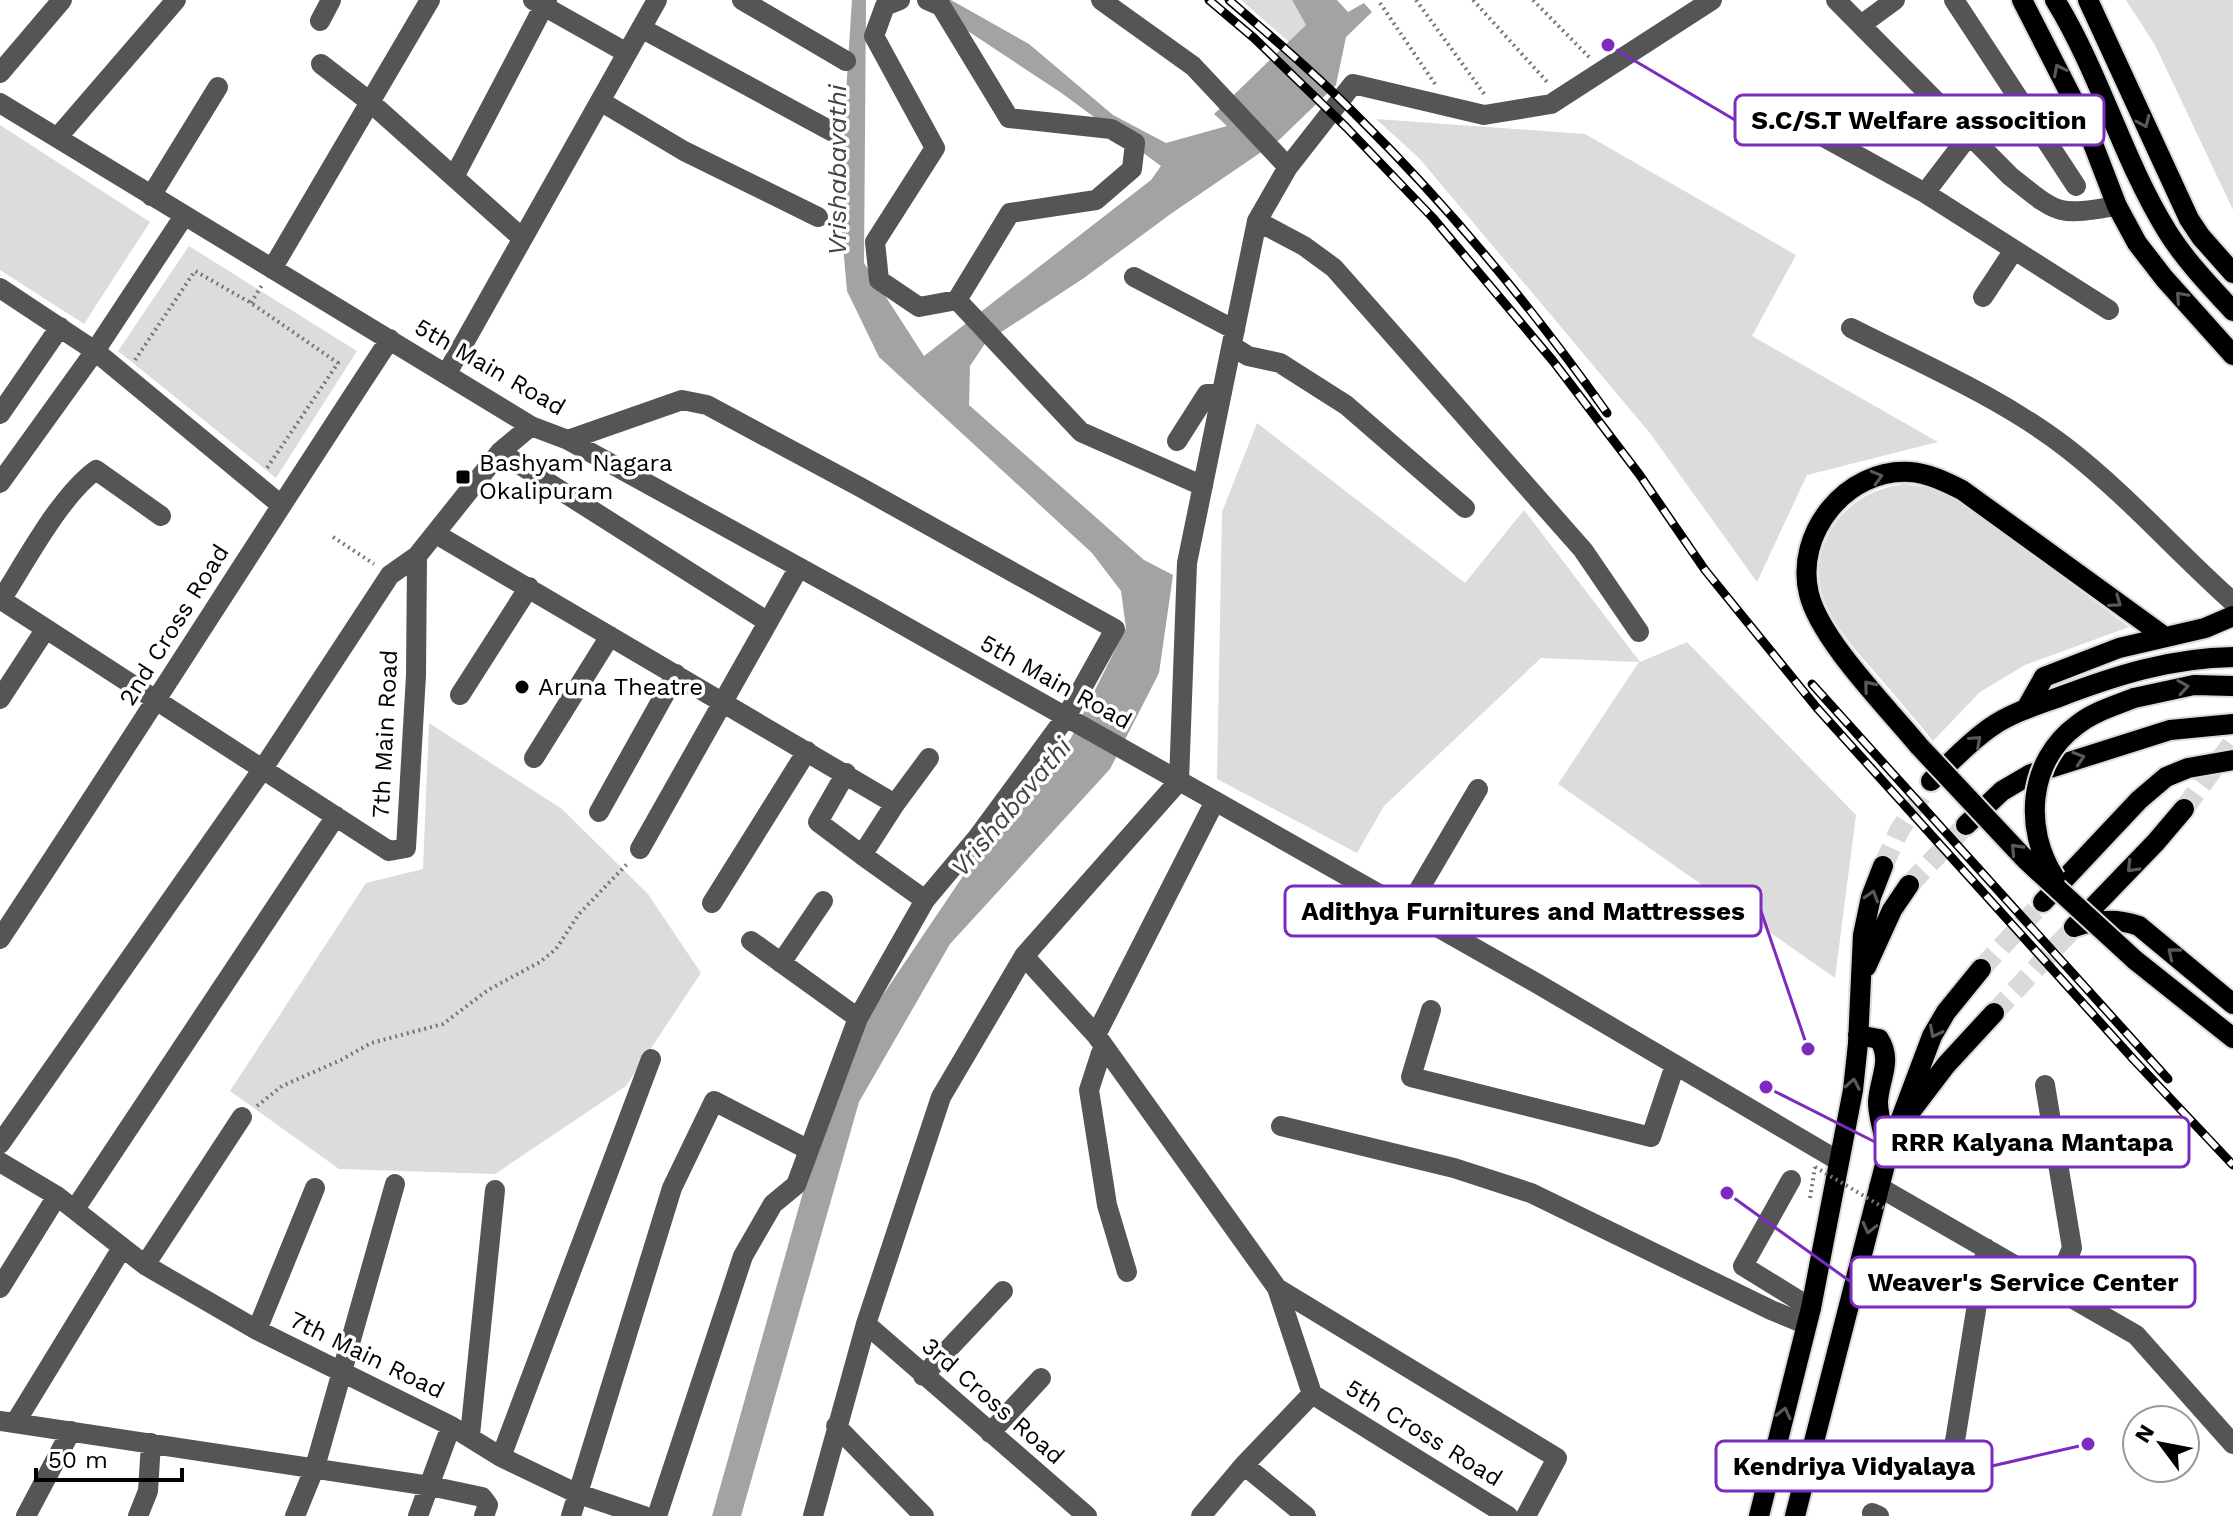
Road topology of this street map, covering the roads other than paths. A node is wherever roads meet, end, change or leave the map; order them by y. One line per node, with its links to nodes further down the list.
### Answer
1 (62, 0): 24 (street)
2 (176, 0): 32 (street)
3 (331, 0): 18 (street)
4 (430, 0): 27 (street)
5 (657, 0): 20 (street)
6 (742, 0): 22 (street)
7 (900, 0): 49 (street)
8 (927, 0): 49 (street)
9 (1101, 0): 33 (street)
10 (1712, 0): 33 (street)
11 (1836, 0): 19 (street)
12 (1895, 0): 19 (street)
13 (1954, 0): 35 (street)
14 (2022, 0): 38 (main road, one-way to 14)
15 (2055, 0): 51 (main road)
16 (2088, 0): 45 (main road, one-way to 45)
17 (541, 2): 21 (street); 34 (street)
18 (320, 21)
19 (1861, 25): 31 (street)
20 (641, 28): 21 (street); 30 (street)
21 (627, 53): 26 (street)
22 (846, 61)
23 (321, 64): 27 (street)
24 (0, 73)
25 (218, 87): 37 (street)
26 (600, 101): 40 (street); 42 (street)
27 (370, 102): 34 (street); 44 (street)
28 (0, 103): 32 (street, 5th Main Road)
29 (1773, 109): 36 (street)
30 (831, 131)
31 (1970, 134): 36 (street); 38 (street)
32 (57, 138): 37 (street, 5th Main Road)
33 (1288, 167): 41 (street)
34 (454, 177): 42 (street)
35 (2076, 186)
36 (1925, 193): 43 (street)
37 (151, 196): 39 (street, 5th Main Road)
38 (2117, 206): 57 (main road, one-way to 38)
39 (184, 216): 44 (street, 5th Main Road); 56 (street)
40 (818, 217)
41 (1257, 221): 54 (street); 79 (street)
42 (522, 238): 58 (street)
43 (2014, 250): 48 (street); 50 (street)
44 (272, 269): 55 (street, 5th Main Road)
45 (2233, 273)
46 (1134, 277): 54 (street)
47 (3, 296): 52 (street)
48 (1983, 297)
49 (957, 300): 66 (street)
50 (2109, 310)
51 (2233, 311)
52 (60, 327): 56 (street); 60 (street)
53 (1851, 328): 75 (street)
54 (1233, 338): 59 (street); 68 (street)
55 (390, 339): 58 (street, 5th Main Road); 67 (street, 2nd Cross Road)
56 (95, 351): 65 (street); 67 (street)
57 (2233, 355)
58 (447, 373): 61 (street, 5th Main Road)
59 (1222, 393): 63 (street); 66 (street)
60 (0, 414)
61 (531, 426): 62 (street, 5th Main Road); 64 (street)
62 (568, 440): 72 (street, 5th Main Road); 90 (street)
63 (1177, 441)
64 (500, 452): 70 (street); 77 (street)
65 (0, 483)
66 (1203, 486): 98 (street)
67 (281, 505): 87 (street, 2nd Cross Road)
68 (1465, 508)
69 (161, 516): 74 (street)
70 (436, 534): 71 (street); 73 (street)
71 (417, 556): 96 (street); 105 (street, 7th Main Road)
72 (798, 569): 77 (street); 90 (street, 5th Main Road)
73 (529, 587): 80 (street); 85 (street)
74 (1, 599): 78 (street, 7th Main Road)
75 (2233, 602)
76 (2233, 616): 81 (main road)
77 (768, 622): 88 (street)
78 (45, 630): 86 (street); 87 (street, 7th Main Road)
79 (1639, 632)
80 (610, 636): 83 (street); 93 (street)
81 (2165, 637): 89 (main road); 111 (main road, one-way to 81, bridge)
82 (2233, 657): 89 (main road)
83 (676, 674): 88 (street); 104 (street)
84 (2233, 686): 111 (main road, one-way to 84, bridge)
85 (460, 695)
86 (0, 699)
87 (157, 701): 96 (street, 7th Main Road); 117 (street, 2nd Cross Road)
88 (723, 701): 92 (street); 107 (street)
89 (2026, 709): 99 (main road, one-way to 89)
90 (1066, 717): 98 (street, 5th Main Road); 112 (street)
91 (2233, 724): 106 (main road, one-way to 91)
92 (807, 751): 97 (street); 115 (street)
93 (534, 758)
94 (929, 758): 102 (street)
95 (2233, 760): 114 (main road)
96 (262, 770): 105 (street, 7th Main Road); 135 (street)
97 (846, 773): 102 (street); 108 (street)
98 (1179, 781): 101 (street, 5th Main Road); 119 (street)
99 (1931, 781)
100 (1478, 789): 116 (street)
101 (1215, 801): 116 (street, 5th Main Road); 129 (street)
102 (895, 804): 108 (street)
103 (2184, 809): 123 (main road)
104 (599, 812)
105 (336, 816): 146 (street)
106 (1966, 825)
107 (640, 849)
108 (862, 855): 112 (street)
109 (1883, 866): 122 (main road, one-way to 109)
110 (1909, 885): 122 (main road)
111 (2067, 898): 128 (main road, bridge)
112 (925, 900): 126 (street)
113 (823, 901): 120 (street)
114 (2043, 902)
115 (712, 903)
116 (1407, 910): 131 (street, 5th Main Road)
117 (0, 939)
118 (751, 941): 120 (street)
119 (1024, 956): 129 (street); 156 (street)
120 (781, 963): 126 (street)
121 (1981, 969): 137 (main road, one-way to 137)
122 (1859, 982): 127 (main road)
123 (2233, 1004)
124 (1431, 1010): 131 (street)
125 (1994, 1013): 137 (main road)
126 (858, 1018): 136 (street)
127 (1858, 1035): 137 (main road); 138 (main road, one-way to 127)
128 (2233, 1038)
129 (1101, 1042): 150 (street); 152 (street)
130 (651, 1059): 171 (street)
131 (1675, 1065): 138 (street, 5th Main Road)
132 (2045, 1085): 153 (street)
133 (242, 1117): 149 (street)
134 (1281, 1126): 155 (street)
135 (0, 1144)
136 (809, 1150): 175 (street); 183 (street)
137 (1888, 1153): 142 (main road)
138 (1837, 1160): 155 (main road)
139 (0, 1162): 145 (street, 7th Main Road)
140 (1791, 1180): 155 (street)
141 (395, 1184): 158 (street)
142 (1879, 1187): 148 (street); 192 (main road, one-way to 192)
143 (315, 1188): 157 (street)
144 (495, 1190): 167 (street)
145 (57, 1196): 146 (street, 7th Main Road); 151 (street)
146 (75, 1209): 147 (street, 7th Main Road)
147 (122, 1248): 149 (street, 7th Main Road); 162 (street)
148 (1986, 1248): 153 (street); 168 (street)
149 (145, 1265): 157 (street, 7th Main Road)
150 (1127, 1272)
151 (0, 1288)
152 (1277, 1288): 161 (street); 190 (street)
153 (2055, 1288): 170 (street)
154 (1003, 1291): 159 (street)
155 (1808, 1316): 191 (main road, one-way to 155)
156 (866, 1324): 159 (street, 3rd Cross Road); 164 (street)
157 (257, 1330): 158 (street, 7th Main Road)
158 (343, 1371): 163 (street, 7th Main Road); 173 (street)
159 (923, 1376): 166 (street, 3rd Cross Road)
160 (1041, 1378): 166 (street)
161 (1312, 1394): 172 (street); 189 (street, 5th Cross Road)
162 (8, 1422): 165 (street)
163 (451, 1426): 167 (street, 7th Main Road); 174 (street)
164 (836, 1426): 184 (street); 185 (street)
165 (71, 1431): 169 (street); 176 (street)
166 (990, 1433): 186 (street, 3rd Cross Road)
167 (470, 1435): 171 (street, 7th Main Road)
168 (1955, 1441)
169 (151, 1443): 173 (street); 177 (street)
170 (2233, 1444)
171 (501, 1457): 175 (street, 7th Main Road)
172 (1244, 1465): 187 (street); 188 (street)
173 (315, 1467): 174 (street); 178 (street)
174 (430, 1486): 179 (street); 180 (street)
175 (576, 1493): 181 (street); 182 (street, 7th Main Road)
176 (26, 1516)
177 (138, 1516)
178 (295, 1516)
179 (418, 1516)
180 (484, 1516)
181 (571, 1516)
182 (644, 1516)
183 (657, 1516)
184 (813, 1516)
185 (924, 1516)
186 (1087, 1516)
187 (1201, 1516)
188 (1306, 1516)
189 (1508, 1516)
190 (1526, 1516)
191 (1759, 1516)
192 (1795, 1516)

